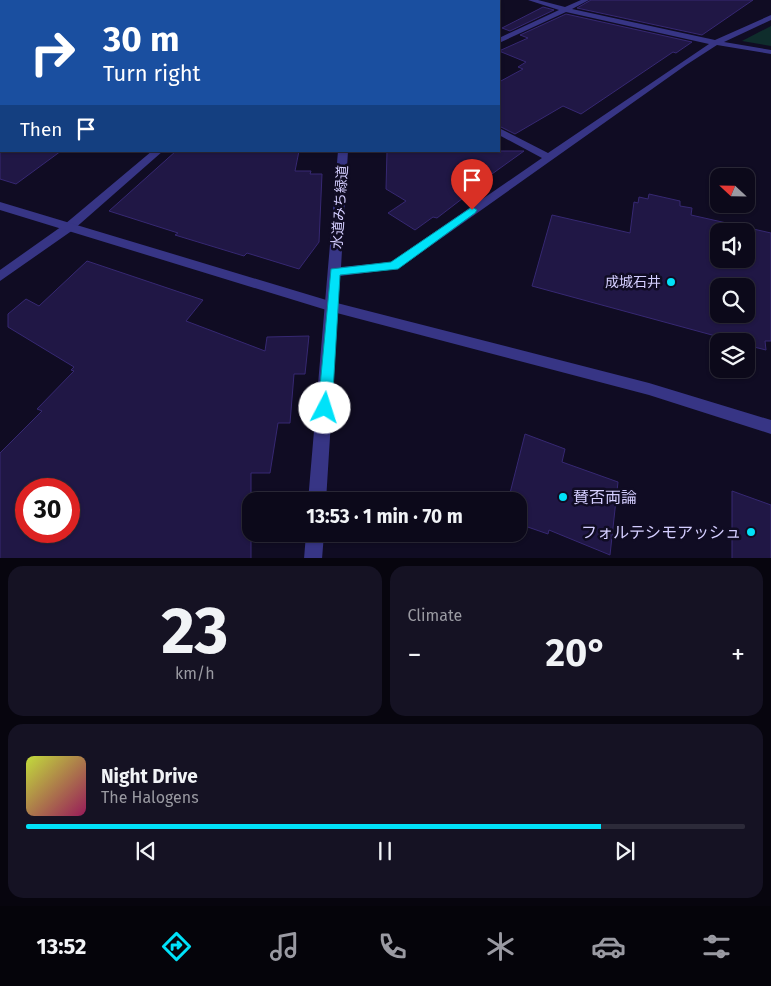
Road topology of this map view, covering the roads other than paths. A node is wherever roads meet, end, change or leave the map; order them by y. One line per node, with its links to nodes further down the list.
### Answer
1 (531, 0): 3 (street)
2 (586, 0): 3 (street)
3 (564, 10): 5 (street); 6 (street)
4 (771, 17): 6 (street)
5 (500, 41)
6 (715, 43): 7 (street); 11 (street)
7 (771, 52)
8 (500, 132): 11 (street)
9 (157, 152): 13 (street)
10 (344, 152): 14 (street, 水道みち緑道)
11 (548, 157): 14 (street)
12 (0, 206): 13 (street)
13 (69, 227): 15 (street); 16 (street)
14 (335, 272): 16 (street, 水道みち緑道)
15 (0, 276)
16 (332, 306): 17 (street); 18 (street, 水道みち緑道)
17 (771, 427)
18 (318, 492)
19 (314, 542): 20 (street)
20 (313, 558)

